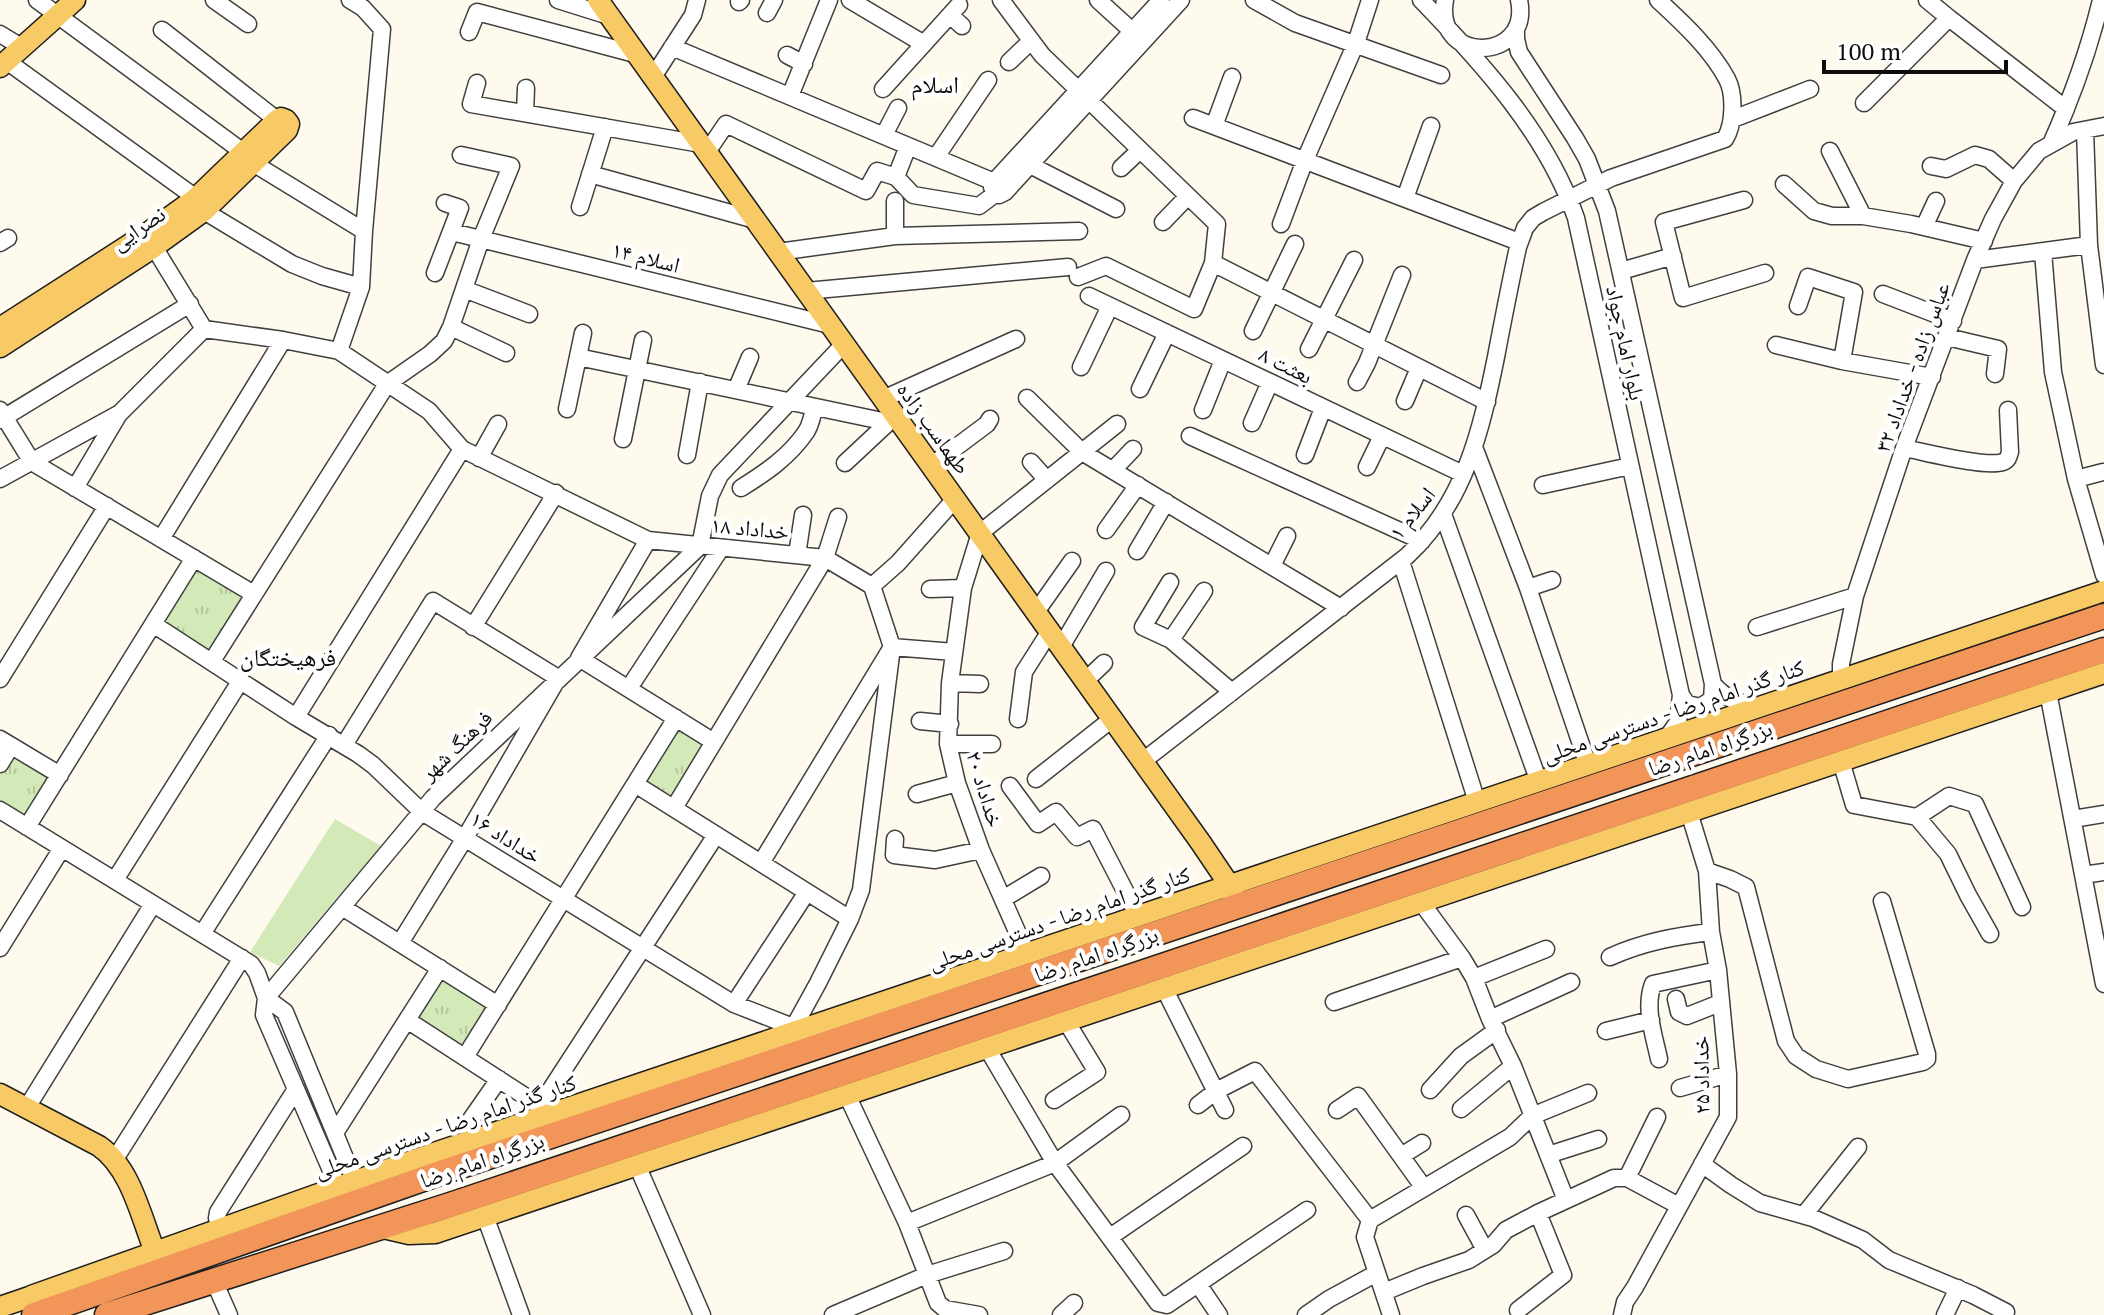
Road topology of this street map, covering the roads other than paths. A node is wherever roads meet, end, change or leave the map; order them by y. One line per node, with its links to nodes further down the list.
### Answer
1 (37, 0): 23 (street)
2 (75, 0): 23 (main road)
3 (214, 0): 25 (street)
4 (558, 0): 21 (street)
5 (697, 0): 35 (street)
6 (829, 0): 40 (street)
7 (1001, 0): 32 (street)
8 (1098, 0): 28 (street)
9 (1161, 0): 28 (street)
10 (1181, 0): 49 (street)
11 (1370, 0): 33 (street)
12 (1421, 0): 31 (street, بلوار امام جواد)
13 (1445, 0): 31 (street)
14 (1519, 0): 26 (street)
15 (1658, 0): 56 (street)
16 (1927, 0): 24 (street)
17 (2101, 0): 53 (street)
18 (1258, 1): 33 (street)
19 (856, 2): 34 (street)
20 (360, 3): 97 (street)
21 (604, 8): 37 (main road, طهماسب زاده)
22 (957, 15): 34 (street)
23 (59, 16): 38 (main road); 70 (street)
24 (1949, 18): 51 (street); 53 (street)
25 (248, 24)
26 (1516, 29): 31 (street); 80 (street, بلوار امام جواد)
27 (162, 30): 57 (street)
28 (1132, 31): 49 (street)
29 (469, 32): 37 (street)
30 (0, 34): 38 (street)
31 (1455, 38): 84 (street, بلوار امام جواد)
32 (1031, 41): 39 (street); 49 (street)
33 (1356, 43): 41 (street); 72 (street)
34 (924, 44): 47 (street)
35 (672, 47): 42 (street); 50 (street)
36 (787, 55): 40 (street)
37 (638, 57): 42 (main road, طهماسب زاده)
38 (10, 59): 89 (street)
39 (1009, 62)
40 (804, 64): 50 (street)
41 (1441, 75)
42 (653, 77): 66 (main road, طهماسب زاده)
43 (1232, 77): 58 (street)
44 (988, 80): 71 (street)
45 (477, 83): 54 (street)
46 (526, 88): 54 (street)
47 (883, 89)
48 (1810, 89): 56 (street)
49 (1084, 95): 67 (street); 73 (street); 81 (street)
50 (790, 96): 63 (street)
51 (1864, 103)
52 (898, 108): 63 (street)
53 (2066, 109): 64 (street)
54 (525, 113): 61 (street)
55 (1193, 118): 58 (street)
56 (1733, 119): 80 (street, اسلام ۱)
57 (282, 125): 70 (main road, نصرایی)
58 (1214, 126): 72 (street)
59 (1431, 126): 83 (street)
60 (2104, 126): 62 (street, عباس زاده - خداداد ۳۲)
61 (605, 127): 66 (street); 76 (street)
62 (2085, 130): 64 (street, عباس زاده - خداداد ۳۲); 105 (street)
63 (884, 135): 65 (street)
64 (2051, 144): 78 (street, عباس زاده - خداداد ۳۲)
65 (908, 146): 71 (street); 77 (street)
66 (704, 148): 77 (street); 94 (main road, طهماسب زاده)
67 (1140, 150): 75 (street); 82 (street)
68 (1830, 151): 92 (street)
69 (461, 155): 101 (street)
70 (248, 157): 89 (main road, نصرایی); 97 (street)
71 (936, 157): 81 (street)
72 (1305, 160): 83 (street); 95 (street)
73 (1030, 165): 81 (street); 91 (street)
74 (1931, 166): 78 (street)
75 (1121, 168)
76 (590, 174): 90 (street); 94 (street)
77 (896, 177): 81 (street)
78 (2014, 181): 102 (street, عباس زاده - خداداد ۳۲)
79 (1784, 184): 92 (street)
80 (1597, 185): 84 (street, اسلام ۱); 113 (street, بلوار امام جواد)
81 (994, 188)
82 (1188, 196): 93 (street); 112 (street)
83 (1405, 198): 103 (street)
84 (1569, 199): 103 (street, اسلام ۱); 195 (street, بلوار امام جواد)
85 (1744, 200): 109 (street)
86 (895, 201): 100 (street)
87 (1936, 201): 96 (street)
88 (445, 203): 99 (street)
89 (200, 204): 106 (main road, نصرایی); 118 (street); 131 (main road)
90 (580, 207)
91 (1116, 209)
92 (1863, 216): 96 (street)
93 (1163, 222)
94 (757, 223): 107 (main road, طهماسب زاده)
95 (1281, 224)
96 (1924, 227): 102 (street)
97 (364, 231): 118 (street)
98 (1079, 231): 100 (street)
99 (452, 232): 101 (street, اسلام ۱۴); 114 (street)
100 (895, 236): 107 (street)
101 (481, 239): 119 (street); 129 (street, اسلام ۱۴)
102 (1984, 241): 111 (street, عباس زاده - خداداد ۳۲)
103 (1519, 242): 167 (street, اسلام ۱)
104 (1295, 244): 121 (street)
105 (2089, 245): 108 (street); 117 (street)
106 (154, 247): 124 (street); 143 (main road, نصرایی)
107 (778, 252): 120 (main road, طهماسب زاده)
108 (2043, 252): 111 (street); 201 (street)
109 (1673, 256): 113 (street); 115 (street)
110 (1354, 260): 128 (street)
111 (1975, 260): 133 (street, عباس زاده - خداداد ۳۲)
112 (1213, 263): 120 (street); 121 (street)
113 (1621, 271): 266 (street, بلوار امام جواد)
114 (435, 273)
115 (1765, 273)
116 (1402, 275): 141 (street)
117 (2098, 278): 151 (street)
118 (361, 287): 145 (street)
119 (464, 289): 127 (street); 130 (street)
120 (806, 291): 129 (main road, طهماسب زاده)
121 (1271, 292): 128 (street); 134 (street)
122 (1883, 294): 133 (street)
123 (1089, 296): 125 (street, بعثت ۸)
124 (190, 304): 132 (street); 174 (street)
125 (1110, 306): 136 (street, بعثت ۸); 152 (street)
126 (1798, 306): 150 (street)
127 (529, 314)
128 (1324, 319): 141 (street); 144 (street)
129 (830, 325): 140 (main road, طهماسب زاده)
130 (451, 327): 146 (street); 160 (street)
131 (0, 328)
132 (204, 329): 138 (street, خداداد ۱۸); 173 (street)
133 (1950, 329): 155 (street); 156 (street, عباس زاده - خداداد ۳۲)
134 (1253, 331)
135 (583, 333): 147 (street)
136 (1167, 333): 149 (street, بعثت ۸); 161 (street)
137 (1016, 339): 164 (street)
138 (283, 340): 145 (street, خداداد ۱۸); 218 (street)
139 (643, 340): 154 (street)
140 (844, 344): 164 (main road, طهماسب زاده); 165 (street)
141 (1374, 345): 153 (street); 159 (street)
142 (1776, 345): 150 (street)
143 (0, 347)
144 (1309, 349)
145 (339, 351): 160 (street, خداداد ۱۸)
146 (506, 353)
147 (578, 357): 154 (street); 170 (street)
148 (750, 357): 162 (street)
149 (1223, 360): 158 (street, بعثت ۸); 171 (street)
150 (1842, 361): 156 (street)
151 (2104, 365)
152 (1081, 367)
153 (1419, 368): 166 (street); 167 (street)
154 (637, 369): 157 (street); 182 (street)
155 (1995, 374)
156 (1932, 377): 184 (street, عباس زاده - خداداد ۳۲)
157 (700, 382): 162 (street); 188 (street)
158 (1270, 382): 169 (street, بعثت ۸); 177 (street)
159 (1357, 382)
160 (387, 384): 185 (street, خداداد ۱۸); 240 (street)
161 (1140, 389)
162 (736, 390): 165 (street)
163 (1027, 398): 187 (street)
164 (883, 399): 176 (main road, طهماسب زاده)
165 (788, 401): 168 (street); 221 (street)
166 (1405, 401)
167 (1487, 402): 183 (street, اسلام ۱)
168 (815, 407): 176 (street); 206 (street)
169 (1323, 408): 181 (street, بعثت ۸); 189 (street)
170 (567, 409)
171 (1203, 410)
172 (2008, 410): 184 (street)
173 (120, 413): 191 (street); 205 (street)
174 (1, 416): 191 (street)
175 (990, 419): 194 (street)
176 (892, 420): 193 (street); 194 (main road, طهماسب زاده)
177 (1252, 423)
178 (498, 424): 190 (street)
179 (1117, 424): 187 (street)
180 (1190, 436): 220 (street)
181 (1382, 436): 196 (street); 199 (street, بعثت ۸)
182 (623, 439)
183 (1474, 447): 199 (street, اسلام ۱); 236 (street)
184 (1904, 448): 241 (street, عباس زاده - خداداد ۳۲)
185 (462, 449): 190 (street, خداداد ۱۸); 273 (street)
186 (1133, 449): 197 (street)
187 (1082, 452): 197 (street); 202 (street)
188 (687, 455)
189 (1305, 455)
190 (479, 458): 208 (street, خداداد ۱۸)
191 (32, 462): 200 (street); 205 (street)
192 (1031, 462): 202 (street)
193 (845, 463)
194 (931, 466): 209 (main road, طهماسب زاده)
195 (1630, 466): 204 (street); 270 (street, بلوار امام جواد)
196 (1367, 467)
197 (1113, 470): 203 (street)
198 (2103, 472): 201 (street)
199 (1463, 474): 212 (street, اسلام ۱)
200 (7, 475): 207 (street)
201 (2076, 479): 231 (street)
202 (1047, 480): 216 (street)
203 (1138, 485): 210 (street); 215 (street)
204 (1543, 485)
205 (75, 488): 211 (street)
206 (741, 488)
207 (0, 493)
208 (556, 493): 219 (street, خداداد ۱۸); 246 (street)
209 (955, 499): 216 (main road, طهماسب زاده); 234 (street)
210 (1166, 502): 223 (street); 229 (street)
211 (107, 506): 218 (street); 260 (street)
212 (1443, 514): 220 (street, اسلام ۱); 292 (street)
213 (803, 515): 224 (street)
214 (838, 517): 226 (street)
215 (1106, 530)
216 (980, 533): 235 (street, خداداد ۲۰); 243 (main road, طهماسب زاده)
217 (1287, 536): 229 (street)
218 (161, 539): 225 (street)
219 (648, 540): 221 (street, خداداد ۱۸); 255 (street)
220 (1422, 541): 228 (street, اسلام ۱)
221 (700, 546): 222 (street, خداداد ۱۸); 255 (street, فرهنگ شهر)
222 (721, 548): 224 (street, خداداد ۱۸); 267 (street)
223 (1137, 551)
224 (797, 555): 226 (street, خداداد ۱۸)
225 (194, 558): 240 (street); 245 (street)
226 (825, 558): 234 (street, خداداد ۱۸); 283 (street)
227 (1072, 561): 243 (street)
228 (1401, 561): 242 (street, اسلام ۱); 299 (street)
229 (1272, 566): 242 (street)
230 (1106, 571): 249 (street)
231 (2104, 575)
232 (1552, 580): 236 (street)
233 (1170, 582): 250 (street)
234 (872, 586): 252 (street)
235 (963, 588): 237 (street); 254 (street, خداداد ۲۰)
236 (1528, 588): 289 (street)
237 (930, 589)
238 (1204, 591): 250 (street)
239 (2104, 591): 251 (main road, کنار گذر امام رضا - دسترسی محلی)
240 (254, 594): 256 (street)
241 (1855, 596): 247 (street); 262 (street, عباس زاده - خداداد ۳۲)
242 (1341, 608): 268 (street, اسلام ۱)
243 (1036, 612): 249 (main road, طهماسب زاده)
244 (2104, 616): 248 (highway, بزرگراه امام رضا)
245 (153, 624): 256 (street, خداداد ۱۶); 290 (street)
246 (473, 627): 259 (street); 281 (street)
247 (1757, 627)
248 (2034, 639): 251 (main road); 314 (highway, بزرگراه امام رضا)
249 (1056, 640): 263 (main road, طهماسب زاده); 275 (street)
250 (1171, 640): 268 (street)
251 (1960, 640): 262 (main road, کنار گذر امام رضا - دسترسی محلی)
252 (892, 647): 254 (street); 296 (street); 315 (street)
253 (2104, 650): 271 (highway, بزرگراه امام رضا)
254 (954, 652): 264 (street, خداداد ۲۰)
255 (579, 658): 259 (street, فرهنگ شهر); 267 (street)
256 (212, 661): 261 (street, خداداد ۱۶)
257 (1104, 663): 263 (street)
258 (2104, 673): 269 (main road)
259 (558, 678): 303 (street, فرهنگ شهر); 310 (street)
260 (0, 679)
261 (241, 680): 273 (street, خداداد ۱۶); 322 (street)
262 (1841, 680): 272 (main road, کنار گذر امام رضا - دسترسی محلی)
263 (1085, 681): 276 (main road, طهماسب زاده)
264 (950, 683): 265 (street); 278 (street, خداداد ۲۰)
265 (980, 684)
266 (1713, 684): 270 (street); 272 (street)
267 (629, 688): 274 (street)
268 (1232, 692): 286 (street, اسلام ۱)
269 (2048, 692): 279 (main road); 307 (street)
270 (1681, 695): 280 (street, بلوار امام جواد)
271 (1970, 695): 279 (main road); 300 (highway, بزرگراه امام رضا)
272 (1761, 707): 280 (main road, کنار گذر امام رضا - دسترسی محلی)
273 (296, 717): 281 (street, خداداد ۱۶)
274 (676, 718): 283 (street); 294 (street)
275 (1018, 719)
276 (1112, 719): 286 (main road, طهماسب زاده); 291 (street)
277 (920, 721): 278 (street)
278 (950, 724): 284 (street, خداداد ۲۰)
279 (1920, 735): 287 (main road)
280 (1666, 739): 289 (main road, کنار گذر امام رضا - دسترسی محلی)
281 (336, 740): 303 (street, خداداد ۱۶); 335 (street)
282 (6, 742): 288 (street); 290 (street)
283 (714, 742): 301 (street)
284 (948, 744): 285 (street); 293 (street, خداداد ۲۰)
285 (992, 744)
286 (1143, 761): 324 (main road, طهماسب زاده)
287 (1841, 761): 300 (main road); 306 (street)
288 (0, 764)
289 (1588, 765): 292 (main road, کنار گذر امام رضا - دسترسی محلی)
290 (60, 775): 308 (street)
291 (1036, 779)
292 (1539, 782): 299 (main road, کنار گذر امام رضا - دسترسی محلی)
293 (957, 783): 298 (street); 313 (street, خداداد ۲۰)
294 (635, 784): 301 (street); 325 (street)
295 (1010, 786): 332 (street)
296 (874, 787): 297 (street); 333 (street)
297 (892, 790)
298 (917, 794)
299 (1477, 802): 304 (main road, کنار گذر امام رضا - دسترسی محلی)
300 (1686, 802): 316 (highway, بزرگراه امام رضا); 317 (main road); 318 (street, خداداد ۲۵)
301 (674, 808): 309 (street)
302 (0, 810): 308 (street)
303 (422, 812): 310 (street, خداداد ۱۶); 330 (street, فرهنگ شهر)
304 (1441, 814): 314 (main road); 324 (main road, کنار گذر امام رضا - دسترسی محلی)
305 (2104, 814): 307 (street)
306 (1917, 817): 331 (street); 336 (street)
307 (2073, 819): 320 (street)
308 (27, 827): 312 (street)
309 (716, 835): 315 (street); 338 (street)
310 (465, 838): 325 (street, خداداد ۱۶); 337 (street)
311 (895, 839): 313 (street)
312 (62, 848): 322 (street); 339 (street)
313 (981, 850): 326 (street, خداداد ۲۰)
314 (1394, 854): 324 (highway, بزرگراه امام رضا)
315 (761, 863): 323 (street)
316 (1467, 864): 317 (main road); 369 (highway, بزرگراه امام رضا)
317 (1531, 865): 328 (main road)
318 (1707, 871): 327 (street); 334 (street, خداداد ۲۵)
319 (2104, 872): 320 (street)
320 (2083, 875): 351 (street)
321 (1041, 876): 326 (street)
322 (115, 880): 329 (street)
323 (807, 892): 333 (street); 357 (street)
324 (1234, 896): 332 (main road, کنار گذر امام رضا - دسترسی محلی); 349 (highway, بزرگراه امام رضا)
325 (564, 899): 338 (street, خداداد ۱۶); 358 (street)
326 (1003, 899): 341 (street, خداداد ۲۰)
327 (1882, 901)
328 (1421, 902): 344 (street); 352 (main road)
329 (153, 904): 335 (street); 382 (street)
330 (342, 907): 337 (street); 353 (street, فرهنگ شهر)
331 (2022, 907)
332 (1138, 916): 341 (main road, کنار گذر امام رضا - دسترسی محلی)
333 (850, 919): 363 (street)
334 (1711, 932): 342 (street); 346 (street, خداداد ۲۵)
335 (202, 934): 343 (street)
336 (1990, 934)
337 (400, 943): 345 (street)
338 (643, 947): 357 (street, خداداد ۱۶); 371 (street)
339 (0, 948)
340 (1546, 949): 348 (street)
341 (1027, 954): 347 (main road, کنار گذر امام رضا - دسترسی محلی)
342 (1610, 957)
343 (242, 958): 353 (street); 399 (street)
344 (1462, 958): 348 (street); 355 (street)
345 (440, 968): 358 (street); 359 (street)
346 (1718, 970): 356 (street, خداداد ۲۵); 360 (street)
347 (961, 976): 349 (main road); 363 (main road, کنار گذر امام رضا - دسترسی محلی)
348 (1474, 978): 362 (street)
349 (1020, 979): 418 (highway, بزرگراه امام رضا)
350 (1571, 982): 362 (street)
351 (2104, 984)
352 (1164, 988): 361 (main road); 375 (street)
353 (266, 998): 373 (street); 390 (street)
354 (1676, 999): 356 (street)
355 (1334, 1002)
356 (1720, 1003): 370 (street, خداداد ۲۵)
357 (734, 1004): 363 (street, خداداد ۱۶)
358 (498, 1005): 366 (street)
359 (407, 1020): 366 (street); 390 (street)
360 (1651, 1020): 364 (street); 367 (street)
361 (1066, 1021): 365 (main road); 380 (street)
362 (1493, 1024): 368 (street); 374 (street)
363 (791, 1030): 395 (main road, کنار گذر امام رضا - دسترسی محلی)
364 (1606, 1031)
365 (987, 1048): 369 (main road); 400 (street)
366 (465, 1057): 371 (street)
367 (1659, 1059)
368 (1513, 1066): 383 (street); 387 (street)
369 (893, 1068): 376 (highway, بزرگراه امام رضا); 378 (main road)
370 (1728, 1074): 372 (street); 401 (street, خداداد ۲۵)
371 (499, 1079): 389 (street)
372 (1680, 1088)
373 (296, 1089): 406 (street); 417 (street)
374 (1430, 1090)
375 (1216, 1091): 381 (street); 384 (street); 414 (street)
376 (786, 1092): 391 (main road); 416 (highway, بزرگراه امام رضا)
377 (1588, 1093): 387 (street)
378 (847, 1095): 391 (main road); 415 (street)
379 (2, 1098): 382 (main road)
380 (1054, 1100)
381 (1198, 1105)
382 (26, 1109): 399 (main road)
383 (1461, 1109)
384 (1225, 1110)
385 (1337, 1110): 398 (street)
386 (1121, 1115): 400 (street)
387 (1532, 1116): 397 (street); 405 (street)
388 (1657, 1117): 403 (street)
389 (467, 1125)
390 (335, 1133): 404 (street)
391 (729, 1134): 402 (main road)
392 (1598, 1139): 397 (street)
393 (1422, 1143): 398 (street)
394 (1243, 1146): 419 (street)
395 (453, 1147): 404 (main road, کنار گذر امام رضا - دسترسی محلی); 418 (main road)
396 (1858, 1147): 412 (street)
397 (1548, 1155): 407 (street)
398 (1401, 1156): 405 (street)
399 (115, 1159): 422 (main road)
400 (1055, 1163): 415 (street); 419 (street)
401 (1702, 1164): 408 (street, خداداد ۲۵); 412 (street)
402 (637, 1165): 413 (main road); 440 (street)
403 (1627, 1178): 407 (street); 408 (street)
404 (362, 1179): 406 (main road, کنار گذر امام رضا - دسترسی محلی)
405 (1424, 1188): 414 (street)
406 (330, 1190): 417 (main road, کنار گذر امام رضا - دسترسی محلی)
407 (1566, 1200): 410 (street)
408 (1679, 1206): 447 (street, خداداد ۲۵)
409 (1307, 1210): 427 (street)
410 (1538, 1213): 420 (street); 434 (street)
411 (1466, 1215): 420 (street)
412 (1804, 1215): 428 (street)
413 (485, 1216): 416 (main road); 439 (street)
414 (1370, 1220): 424 (street)
415 (907, 1223): 425 (street)
416 (379, 1227): 426 (highway, بزرگراه امام رضا)
417 (220, 1229): 422 (main road, کنار گذر امام رضا - دسترسی محلی)
418 (267, 1234): 423 (highway, بزرگراه امام رضا)
419 (1110, 1237): 427 (street)
420 (1485, 1250): 430 (street)
421 (1004, 1251): 425 (street)
422 (155, 1252): 432 (main road, کنار گذر امام رضا - دسترسی محلی)
423 (177, 1265): 432 (highway, بزرگراه امام رضا); 432 (main road)
424 (1377, 1273): 430 (street); 445 (street)
425 (927, 1275): 441 (street); 442 (street)
426 (214, 1281): 429 (highway, بزرگراه امام رضا); 438 (street)
427 (1198, 1284): 444 (street)
428 (1958, 1288): 435 (street); 448 (street)
429 (184, 1290): 436 (highway, بزرگراه امام رضا); 437 (main road)
430 (1384, 1292): 446 (street)
431 (1074, 1303): 443 (street)
432 (33, 1305): 433 (main road)
433 (0, 1307)
434 (1518, 1310)
435 (2006, 1312)
436 (107, 1315)
437 (146, 1315)
438 (229, 1315)
439 (521, 1315)
440 (702, 1315)
441 (833, 1315)
442 (979, 1315)
443 (1061, 1315)
444 (1219, 1315)
445 (1306, 1315)
446 (1391, 1315)
447 (1622, 1315)
448 (1945, 1315)

